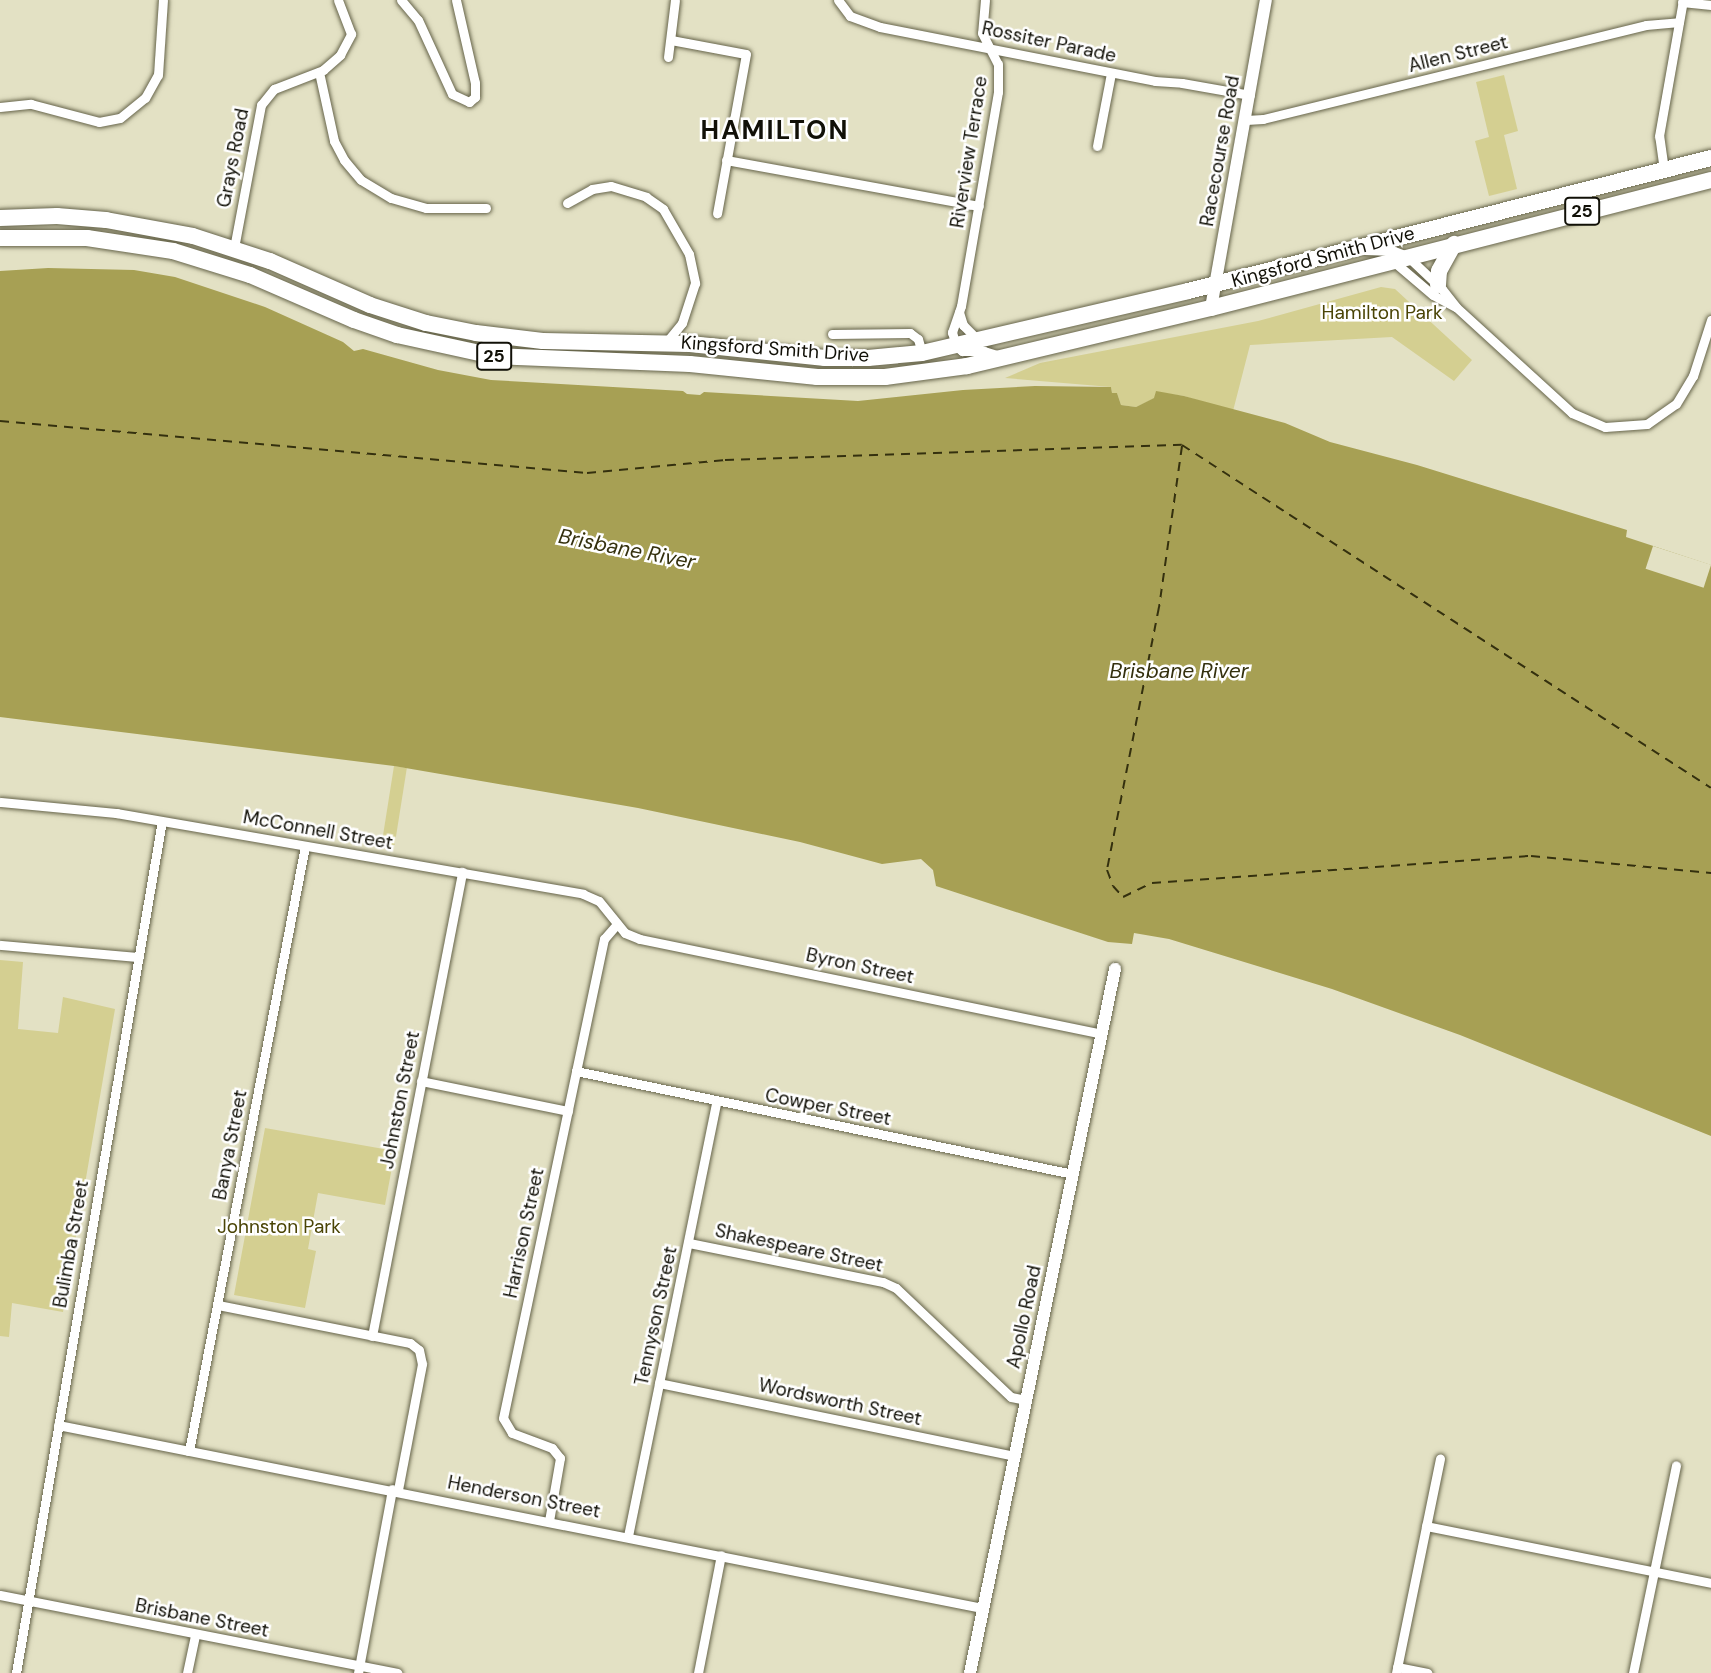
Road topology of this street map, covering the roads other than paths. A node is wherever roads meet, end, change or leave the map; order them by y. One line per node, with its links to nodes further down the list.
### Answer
1 (163, 0): 18 (street)
2 (338, 0): 15 (street, Grays Road)
3 (401, 0): 4 (street)
4 (456, 0)
5 (675, 0): 12 (street)
6 (838, 0): 13 (street, Rossiter Parade)
7 (985, 0): 13 (street, Riverview Terrace)
8 (1266, 0): 17 (street, Racecourse Road)
9 (1683, 1): 10 (street); 11 (street)
10 (1711, 5)
11 (1679, 22): 19 (street, Allen Street); 23 (street)
12 (671, 40): 14 (street); 22 (street)
13 (989, 48): 16 (street, Rossiter Parade); 26 (street, Riverview Terrace)
14 (668, 57)
15 (319, 72): 27 (street); 33 (street, Grays Road)
16 (1111, 73): 17 (street, Rossiter Parade); 20 (street)
17 (1250, 95): 19 (street, Racecourse Road)
18 (0, 107)
19 (1246, 120): 35 (street, Racecourse Road)
20 (1097, 146)
21 (1711, 158): 23 (highway, Kingsford Smith Drive / 25)
22 (726, 160): 26 (street); 28 (street)
23 (1664, 170): 32 (highway, Kingsford Smith Drive / 25)
24 (1711, 180): 31 (highway, Kingsford Smith Drive / 25)
25 (567, 203): 41 (street)
26 (979, 206): 39 (street, Riverview Terrace)
27 (485, 208)
28 (717, 213)
29 (0, 218): 33 (highway, Kingsford Smith Drive / 25)
30 (0, 238): 48 (highway, Kingsford Smith Drive / 25)
31 (1454, 244): 34 (highway, Kingsford Smith Drive / 25); 36 (highway)
32 (1354, 247): 34 (street); 35 (highway, Kingsford Smith Drive / 25)
33 (234, 248): 44 (highway, Kingsford Smith Drive / 25)
34 (1399, 258): 36 (street); 37 (street); 38 (highway, Kingsford Smith Drive / 25)
35 (1216, 284): 38 (street, Racecourse Road); 43 (highway, Kingsford Smith Drive / 25)
36 (1438, 285): 37 (street)
37 (1456, 307): 40 (street)
38 (1211, 308): 48 (highway, Kingsford Smith Drive / 25)
39 (960, 313): 43 (street); 46 (street, Riverview Terrace)
40 (1711, 320)
41 (681, 323): 44 (street); 45 (street)
42 (832, 334): 47 (street, Kingsford Smith Drive)
43 (978, 340): 46 (highway, Kingsford Smith Drive / 25)
44 (666, 343): 45 (highway, Kingsford Smith Drive / 25)
45 (690, 344): 47 (highway, Kingsford Smith Drive / 25)
46 (956, 346): 47 (highway, Kingsford Smith Drive / 25); 48 (street)
47 (922, 352)
48 (1005, 357)
49 (0, 802): 50 (street, McConnell Street)
50 (162, 821): 51 (street, McConnell Street); 55 (street, Bulimba Street)
51 (305, 846): 52 (street, McConnell Street); 64 (street, Banya Street)
52 (463, 872): 53 (street, McConnell Street); 59 (street, Johnston Street)
53 (617, 924): 57 (street, Byron Street); 58 (street, Harrison Street)
54 (0, 945): 55 (street)
55 (138, 957): 68 (street, Bulimba Street)
56 (1115, 969): 57 (street, Apollo Road)
57 (1101, 1034): 62 (street, Apollo Road)
58 (576, 1071): 60 (street, Cowper Street); 61 (street, Harrison Street)
59 (421, 1081): 61 (street); 65 (street, Johnston Street)
60 (716, 1102): 62 (street, Cowper Street); 63 (street, Tennyson Street)
61 (568, 1111): 74 (street, Harrison Street)
62 (1073, 1174): 67 (street, Apollo Road)
63 (689, 1243): 66 (street, Tennyson Street); 67 (street, Shakespeare Street)
64 (218, 1306): 65 (street); 69 (street, Banya Street)
65 (372, 1336): 73 (street)
66 (659, 1383): 70 (street, Wordsworth Street); 76 (street, Tennyson Street)
67 (1027, 1400): 70 (street, Apollo Road)
68 (58, 1425): 69 (street, Henderson Street); 81 (street, Bulimba Street)
69 (189, 1451): 73 (street, Henderson Street)
70 (1014, 1456): 82 (street, Apollo Road)
71 (1440, 1458): 75 (street)
72 (1676, 1465): 78 (street)
73 (395, 1489): 74 (street, Henderson Street); 84 (street)
74 (549, 1521): 76 (street, Henderson Street)
75 (1426, 1526): 78 (street); 85 (street)
76 (628, 1536): 77 (street, Henderson Street)
77 (721, 1555): 82 (street, Henderson Street); 89 (street)
78 (1654, 1571): 79 (street); 92 (street)
79 (1711, 1583)
80 (0, 1595): 81 (street, Brisbane Street)
81 (29, 1601): 83 (street, Brisbane Street); 86 (street, Bulimba Street)
82 (982, 1608): 90 (street, Apollo Road)
83 (195, 1635): 84 (street, Brisbane Street); 87 (street)
84 (358, 1669): 88 (street, Brisbane Street)
85 (1396, 1670): 91 (street)
86 (16, 1673)
87 (187, 1673)
88 (397, 1673)
89 (698, 1673)
90 (970, 1673)
91 (1427, 1673)
92 (1633, 1673)

